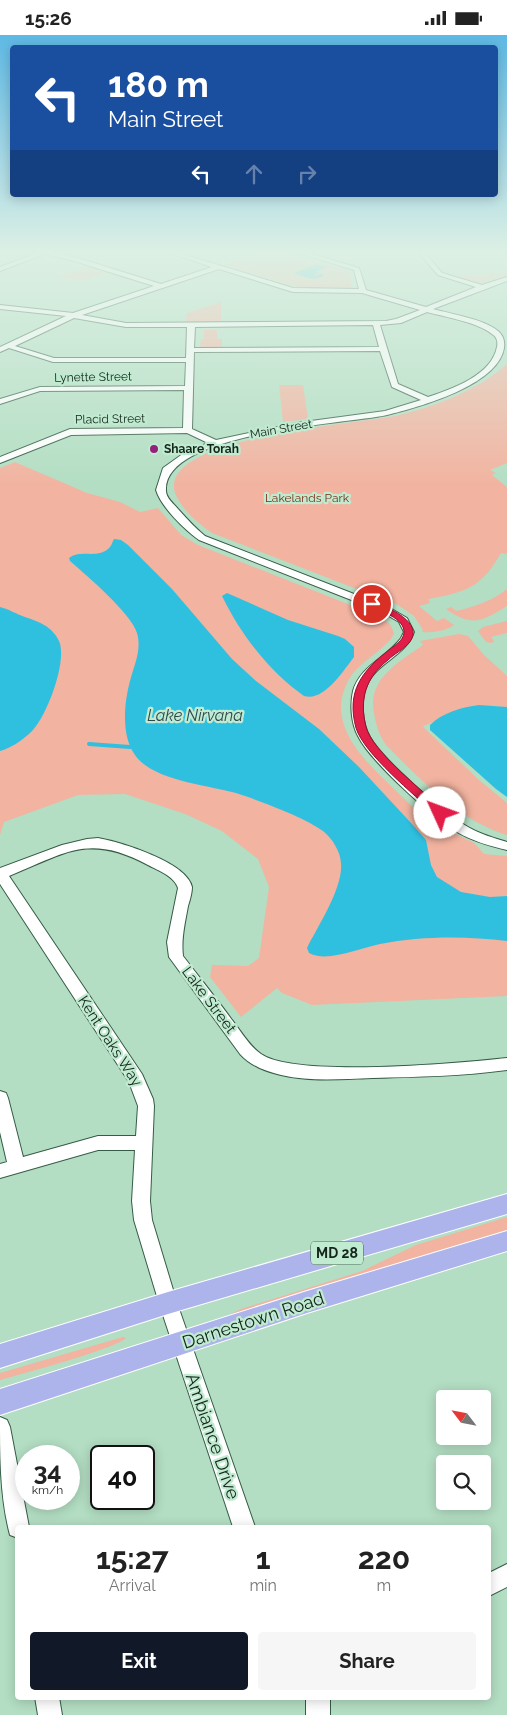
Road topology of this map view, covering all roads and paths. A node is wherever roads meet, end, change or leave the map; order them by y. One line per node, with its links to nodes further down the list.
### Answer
1 (42, 330): 6 (street)
2 (191, 330): 9 (street)
3 (378, 330): 7 (street)
4 (495, 331): 5 (street); 12 (street, Main Street)
5 (507, 331)
6 (10, 346): 8 (street); 10 (street)
7 (383, 349): 9 (street); 12 (street)
8 (0, 350)
9 (190, 350): 10 (street)
10 (189, 359): 11 (street)
11 (189, 388): 13 (street, Lynette Street); 14 (street)
12 (428, 399): 15 (street, Main Street)
13 (0, 402)
14 (188, 430): 15 (street); 16 (street, Placid Street)
15 (215, 443): 17 (street, Main Street)
16 (4, 459)
17 (507, 846)
18 (0, 874): 19 (street, Lake Street); 21 (street, Kent Oaks Way)
19 (507, 1064)
20 (0, 1098): 22 (street)
21 (145, 1143): 22 (street); 26 (street, Kent Oaks Way)
22 (17, 1167): 23 (street)
23 (0, 1171)
24 (507, 1203): 26 (main road, MD 28)
25 (507, 1241): 27 (main road, Darnestown Road / MD 28)
26 (168, 1303): 27 (street, Kent Oaks Way); 28 (main road, MD 28)
27 (182, 1344): 29 (main road, Darnestown Road / MD 28); 32 (street, Ambiance Drive)
28 (0, 1356)
29 (0, 1402)
30 (0, 1427): 31 (street)
31 (18, 1525)
32 (243, 1525)
33 (507, 1575): 34 (street)
34 (491, 1584)
35 (48, 1700): 37 (street)
36 (318, 1700): 38 (street)
37 (50, 1715)
38 (318, 1715)

